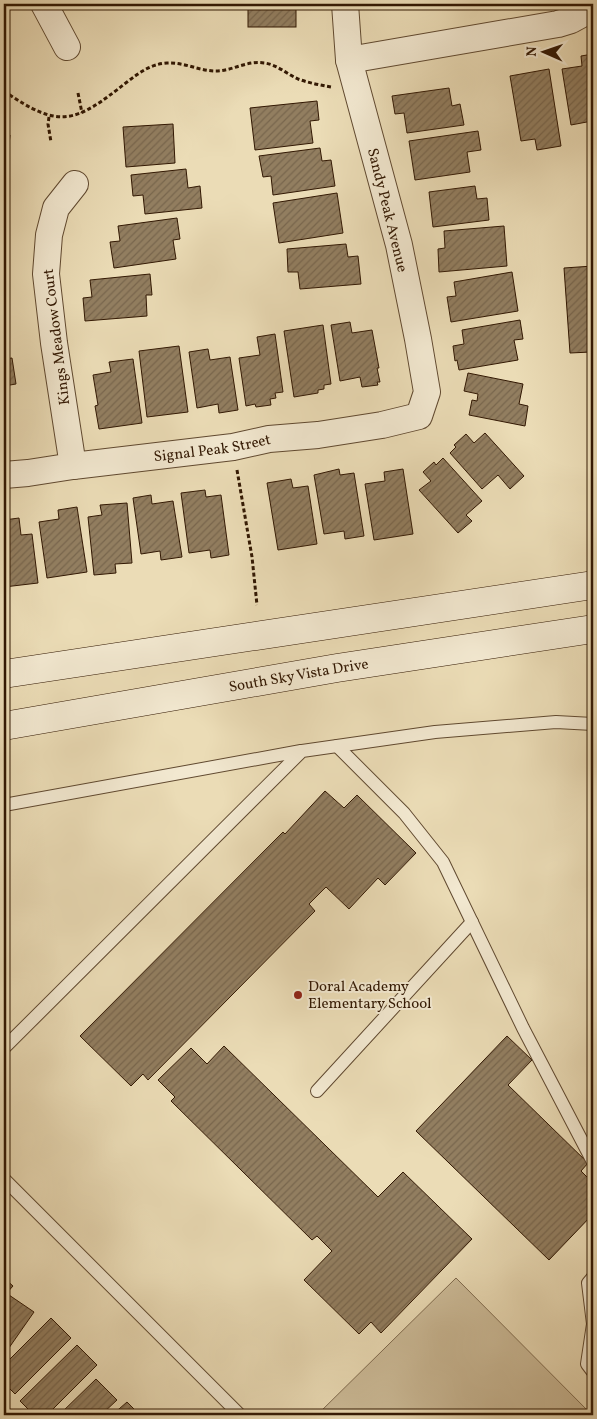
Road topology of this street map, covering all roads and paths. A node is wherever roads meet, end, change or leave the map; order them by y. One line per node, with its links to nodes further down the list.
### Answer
1 (44, 4): 4 (street)
2 (345, 4): 5 (street, Sandy Peak Avenue)
3 (593, 8): 5 (street)
4 (67, 47)
5 (349, 60): 13 (street, Sandy Peak Avenue)
6 (332, 87): 9 (path)
7 (4, 92): 10 (path)
8 (78, 93): 9 (path)
9 (82, 113): 10 (path)
10 (49, 117): 11 (path)
11 (51, 142)
12 (75, 184): 14 (street, Kings Meadow Court)
13 (419, 416): 14 (street, Signal Peak Street)
14 (73, 466): 16 (street, Signal Peak Street)
15 (237, 468): 18 (path)
16 (4, 475)
17 (593, 585): 20 (main road)
18 (257, 605)
19 (593, 629): 22 (main road, South Sky Vista Drive)
20 (4, 674)
21 (593, 724): 23 (lane)
22 (4, 726)
23 (337, 746): 24 (lane); 26 (lane)
24 (302, 751): 25 (lane); 27 (lane)
25 (4, 805)
26 (472, 922): 28 (lane); 29 (lane)
27 (4, 1048)
28 (317, 1091)
29 (593, 1162)
30 (4, 1179): 33 (lane)
31 (593, 1276): 32 (lane)
32 (593, 1372)
33 (240, 1415)

